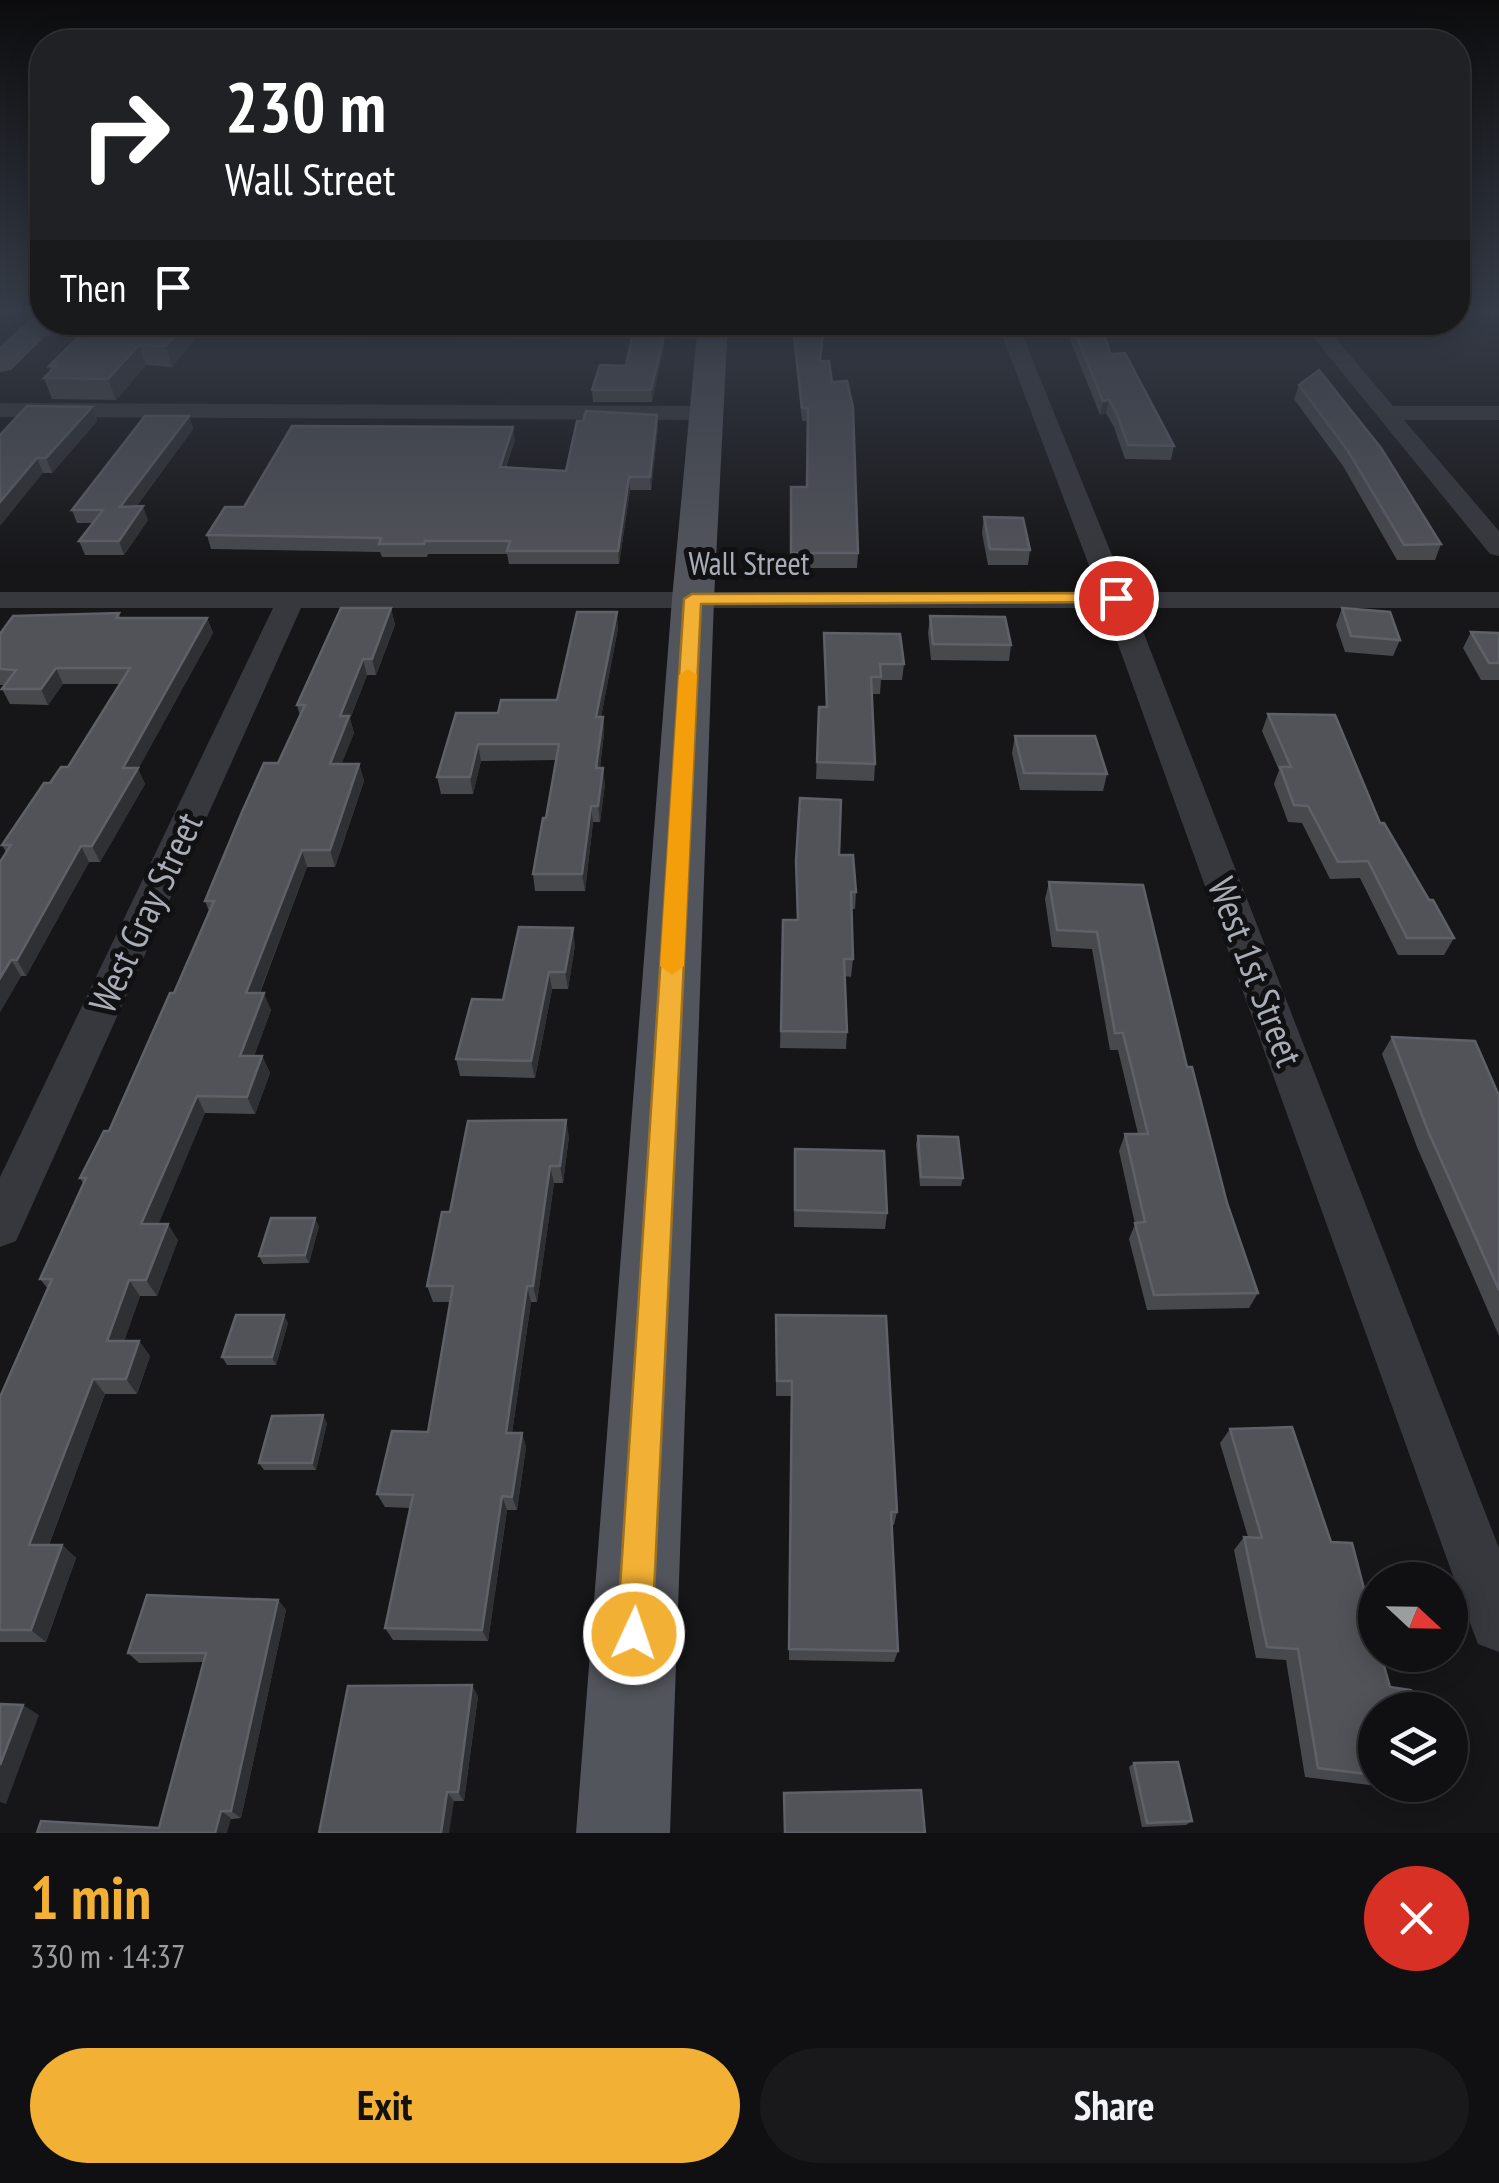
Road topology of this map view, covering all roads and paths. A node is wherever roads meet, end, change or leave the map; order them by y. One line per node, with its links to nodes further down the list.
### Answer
1 (707, 396): 5 (main road)
2 (1036, 396): 9 (street, West 1st Street)
3 (1372, 396): 6 (street)
4 (0, 410): 5 (street)
5 (706, 413): 10 (main road)
6 (1386, 413): 7 (street); 8 (street)
7 (1499, 413)
8 (1499, 548)
9 (1116, 598): 10 (street, Wall Street); 13 (street, Wall Street); 15 (street, West 1st Street)
10 (692, 599): 12 (street, Wall Street); 16 (main road)
11 (0, 600): 12 (street, Wall Street)
12 (292, 600): 14 (street, West Gray Street)
13 (1499, 600)
14 (0, 1226)
15 (1499, 1623)
16 (623, 1833)

